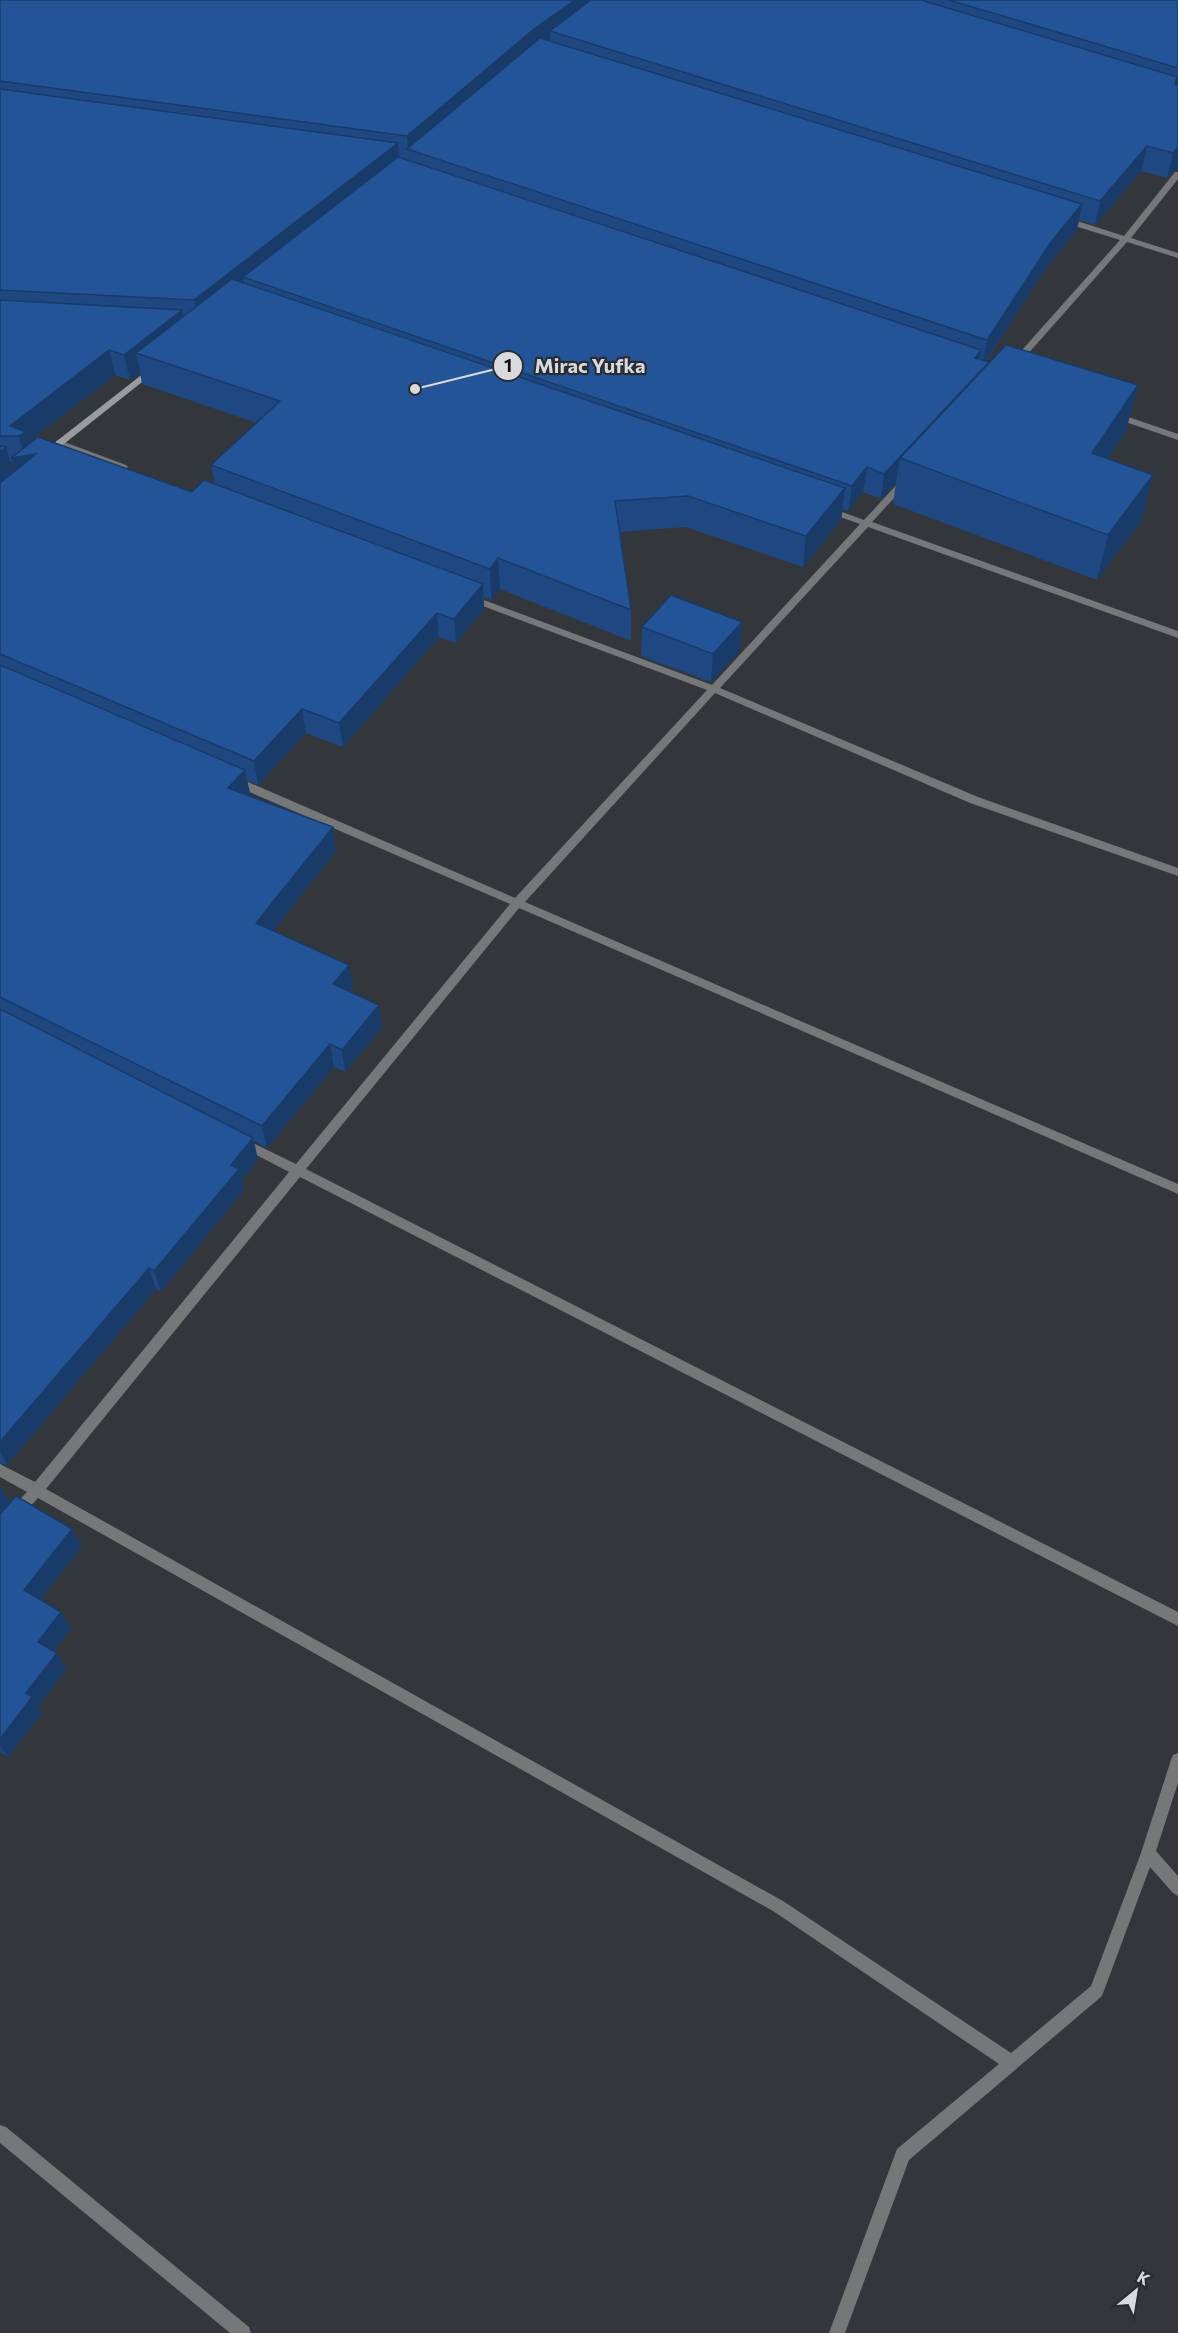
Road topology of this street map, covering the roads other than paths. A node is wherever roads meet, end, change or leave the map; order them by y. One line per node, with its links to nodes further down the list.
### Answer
1 (1178, 174): 3 (street)
2 (1058, 218): 3 (street)
3 (1126, 239): 4 (street); 6 (street)
4 (1178, 256)
5 (157, 366): 9 (main road)
6 (1009, 369)
7 (1101, 411): 8 (street)
8 (1178, 437)
9 (59, 443): 10 (main road); 11 (street)
10 (37, 461)
11 (137, 472)
12 (914, 472): 14 (street)
13 (799, 499): 14 (street)
14 (867, 523): 16 (street); 17 (street)
15 (459, 593): 17 (street)
16 (1178, 635)
17 (714, 689): 19 (street); 20 (street)
18 (220, 775): 20 (street)
19 (1178, 872)
20 (516, 904): 22 (street); 23 (street)
21 (235, 1139): 22 (street)
22 (298, 1171): 25 (street); 27 (street)
23 (1178, 1190)
24 (0, 1470): 25 (street)
25 (36, 1491): 26 (street); 31 (street)
26 (0, 1530)
27 (1178, 1619)
28 (1178, 1760): 29 (street)
29 (1148, 1853): 30 (street); 31 (street)
30 (1178, 1888)
31 (1012, 2063): 34 (street)
32 (0, 2133): 33 (street)
33 (243, 2333)
34 (837, 2333)

